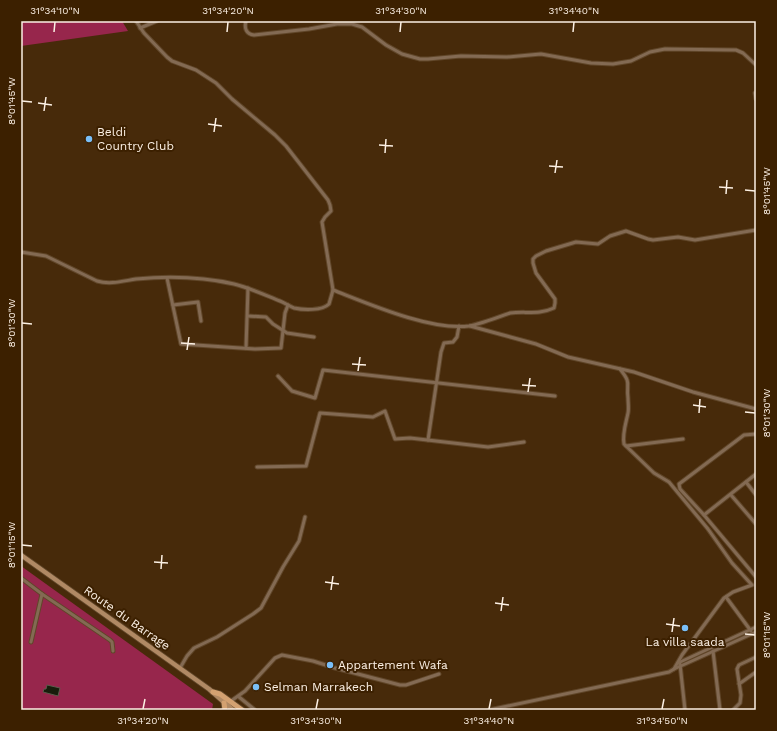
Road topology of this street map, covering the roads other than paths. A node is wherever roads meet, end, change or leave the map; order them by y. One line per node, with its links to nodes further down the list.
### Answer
1 (136, 21): 4 (street)
2 (157, 21): 4 (street)
3 (246, 21): 5 (street)
4 (140, 28): 12 (street)
5 (756, 65)
6 (755, 93): 7 (street)
7 (756, 99)
8 (756, 230): 18 (street)
9 (21, 252): 10 (street)
10 (167, 278): 11 (street); 13 (street)
11 (248, 288): 14 (street); 15 (street)
12 (333, 290): 14 (street); 17 (street)
13 (173, 305): 16 (street); 21 (street)
14 (288, 305): 19 (street)
15 (248, 316): 19 (street); 21 (street)
16 (201, 321)
17 (459, 326): 18 (street); 24 (street)
18 (469, 326): 22 (street)
19 (283, 331): 20 (street); 21 (street)
20 (314, 336)
21 (246, 348)
22 (620, 369): 26 (street); 31 (street)
23 (278, 376): 24 (street)
24 (436, 383): 25 (street); 29 (street)
25 (555, 396)
26 (756, 409)
27 (756, 434): 37 (street)
28 (683, 439): 31 (street)
29 (428, 440): 30 (street); 32 (street)
30 (524, 442)
31 (626, 446): 44 (street)
32 (257, 467)
33 (756, 474): 34 (street)
34 (746, 482): 35 (street); 36 (street)
35 (731, 495): 37 (street); 39 (street)
36 (756, 495)
37 (704, 515): 41 (street)
38 (305, 517): 56 (street)
39 (756, 524)
40 (21, 555): 56 (main road, Route du Barrage)
41 (756, 577)
42 (21, 578): 45 (street)
43 (756, 583): 44 (street)
44 (752, 585): 46 (street)
45 (42, 594): 50 (street); 52 (street)
46 (726, 597): 48 (street); 55 (street)
47 (756, 627): 48 (street)
48 (750, 630): 49 (street); 51 (street)
49 (754, 633): 53 (street)
50 (31, 642)
51 (713, 647): 53 (street); 55 (street)
52 (113, 651)
53 (714, 652): 55 (street); 70 (street)
54 (756, 657): 59 (street)
55 (679, 664): 68 (street); 69 (street)
56 (180, 668): 60 (main road, Route du Barrage)
57 (756, 672): 59 (street)
58 (439, 674): 61 (street)
59 (740, 684): 71 (street)
60 (213, 692): 62 (main road, Route du Barrage); 63 (main road)
61 (239, 697): 63 (street); 67 (street)
62 (222, 701): 64 (main road); 65 (main road, Route du Barrage)
63 (231, 701): 66 (main road)
64 (226, 710)
65 (233, 710)
66 (242, 710)
67 (255, 710)
68 (489, 710)
69 (685, 710)
70 (720, 710)
71 (733, 710)

